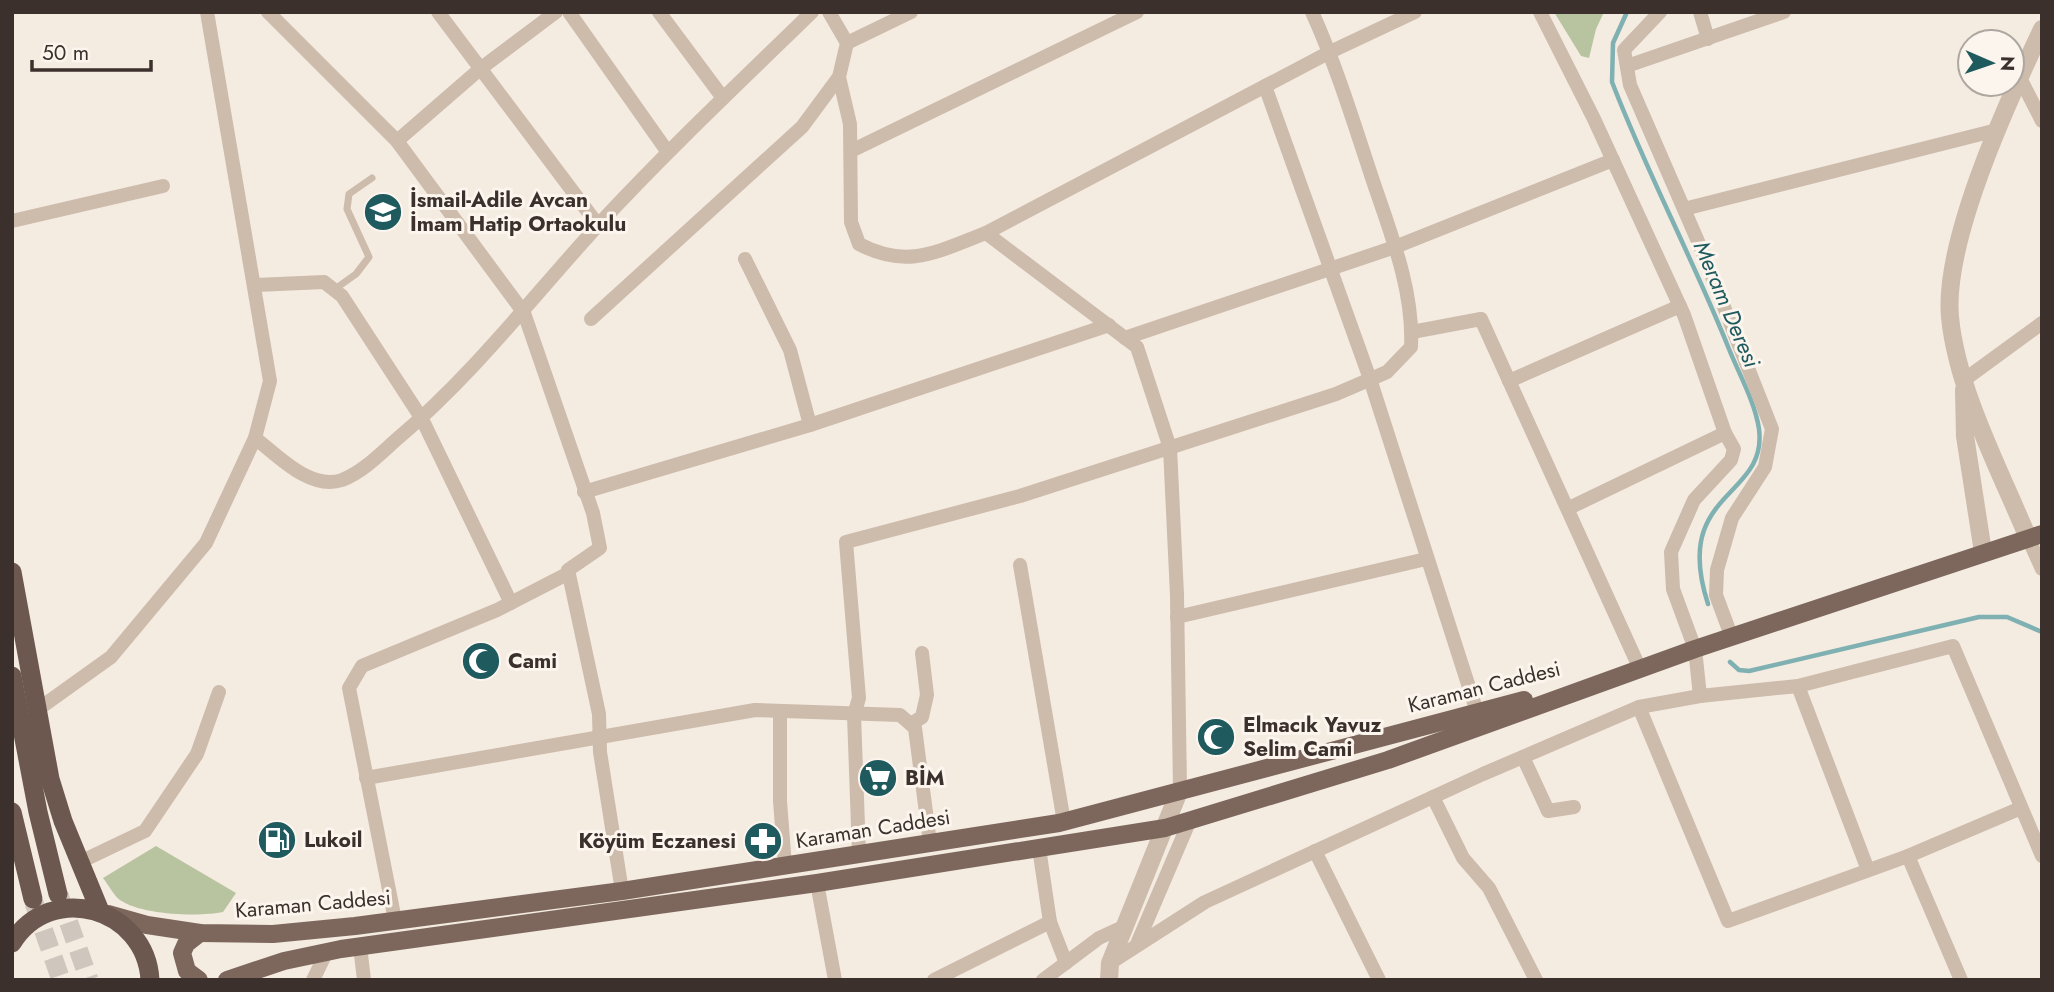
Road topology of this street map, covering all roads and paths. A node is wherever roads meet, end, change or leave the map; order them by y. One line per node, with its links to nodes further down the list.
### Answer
1 (207, 12): 44 (street)
2 (268, 12): 31 (street)
3 (438, 12): 23 (street)
4 (556, 12): 23 (street)
5 (569, 12): 32 (street)
6 (659, 12): 27 (street)
7 (813, 12): 27 (street)
8 (911, 12): 19 (street)
9 (1137, 12): 33 (street)
10 (1312, 12): 20 (street)
11 (1415, 12): 20 (street)
12 (1540, 12): 34 (street)
13 (1660, 12): 22 (street)
14 (1700, 12): 18 (street)
15 (1784, 12): 18 (street)
16 (831, 13): 19 (street)
17 (2042, 29): 21 (street)
18 (1708, 38): 22 (street)
19 (847, 43): 24 (street)
20 (1330, 52): 25 (street); 41 (street)
21 (2026, 65)
22 (1627, 66): 37 (street)
23 (480, 69): 31 (street); 39 (street)
24 (839, 77): 33 (street); 48 (street)
25 (1265, 86): 40 (street); 43 (street)
26 (2026, 90): 29 (street)
27 (723, 98): 32 (street)
28 (2011, 98): 30 (street)
29 (2042, 121)
30 (1997, 130): 37 (street); 54 (street)
31 (397, 141): 47 (street)
32 (667, 151): 39 (street)
33 (851, 151): 40 (street)
34 (1613, 160): 41 (street); 46 (street)
35 (372, 178): 45 (lane)
36 (163, 186): 38 (street)
37 (1684, 209): 72 (street)
38 (12, 221)
39 (598, 225): 47 (street)
40 (986, 233): 50 (street)
41 (1395, 247): 43 (street); 51 (street)
42 (746, 260): 57 (street)
43 (1330, 269): 52 (street); 53 (street)
44 (256, 285): 45 (street); 59 (street)
45 (334, 290): 56 (street)
46 (1680, 306): 55 (street); 58 (street)
47 (524, 313): 56 (street); 61 (street)
48 (591, 319)
49 (2042, 323): 54 (street)
50 (1109, 325): 52 (street); 57 (street)
51 (1412, 332): 53 (street); 55 (street)
52 (1125, 338): 60 (street)
53 (1370, 379): 60 (street); 65 (street)
54 (1964, 380): 63 (street); 64 (street)
55 (1509, 381): 62 (street)
56 (422, 419): 59 (street); 70 (street)
57 (810, 425): 61 (street)
58 (1725, 433): 62 (street); 73 (street)
59 (255, 438): 81 (street)
60 (1170, 449): 71 (street); 84 (street)
61 (584, 492): 69 (street)
62 (1569, 508): 75 (street)
63 (2035, 536): 64 (main road, Karaman Caddesi); 67 (street)
64 (1983, 552): 72 (main road, Karaman Caddesi)
65 (1426, 559): 71 (street); 83 (street)
66 (1020, 565): 95 (street)
67 (2042, 569)
68 (12, 572): 81 (highway)
69 (569, 573): 70 (street); 86 (street)
70 (511, 603): 88 (street)
71 (1177, 618): 89 (street)
72 (1732, 638): 73 (main road, Karaman Caddesi)
73 (1695, 649): 75 (main road, Karaman Caddesi); 79 (street)
74 (922, 653): 85 (street)
75 (1636, 671): 83 (main road, Karaman Caddesi); 94 (main road, Karaman Caddesi)
76 (12, 676): 108 (highway)
77 (1798, 686): 79 (street); 92 (street); 105 (street)
78 (219, 692): 103 (street)
79 (1700, 696): 80 (street)
80 (1639, 708): 87 (street); 105 (street)
81 (37, 710): 103 (highway)
82 (780, 712): 84 (street); 86 (street); 104 (street)
83 (1477, 712): 89 (main road, Karaman Caddesi)
84 (854, 715): 85 (street); 100 (street)
85 (911, 724): 97 (street)
86 (600, 738): 88 (street); 107 (street)
87 (1523, 757): 90 (street); 91 (street)
88 (366, 778): 111 (street)
89 (1180, 789): 95 (main road, Karaman Caddesi); 96 (street)
90 (1433, 797): 99 (street); 130 (street)
91 (1574, 807)
92 (2021, 808): 101 (street); 102 (street)
93 (12, 812): 109 (highway)
94 (1191, 820): 96 (main road, Karaman Caddesi); 117 (street)
95 (1065, 822): 97 (main road, Karaman Caddesi)
96 (1165, 828): 98 (main road, Karaman Caddesi); 113 (street)
97 (930, 843): 100 (main road, Karaman Caddesi)
98 (1040, 848): 106 (main road, Karaman Caddesi); 112 (street)
99 (1315, 851): 117 (street); 129 (street)
100 (859, 854): 104 (main road, Karaman Caddesi)
101 (1908, 856): 105 (street); 131 (street)
102 (2042, 856)
103 (80, 862): 110 (highway)
104 (785, 866): 107 (main road, Karaman Caddesi)
105 (1868, 870)
106 (817, 883): 116 (main road, Karaman Caddesi); 126 (street)
107 (622, 891): 111 (main road, Karaman Caddesi)
108 (58, 894)
109 (33, 899)
110 (104, 912): 114 (main road, Karaman Caddesi); 115 (highway); 122 (highway)
111 (394, 920): 114 (main road, Karaman Caddesi)
112 (1050, 922): 119 (street); 127 (street)
113 (1125, 926): 119 (street); 120 (street)
114 (200, 933): 123 (main road)
115 (14, 934)
116 (360, 946): 118 (main road, Karaman Caddesi); 125 (street)
117 (1136, 946): 120 (street)
118 (327, 951): 121 (main road, Karaman Caddesi); 124 (street)
119 (1066, 962): 128 (street)
120 (1110, 971)
121 (229, 979)
122 (150, 980)
123 (199, 980)
124 (313, 980)
125 (364, 980)
126 (835, 980)
127 (934, 980)
128 (1043, 980)
129 (1379, 980)
130 (1536, 980)
131 (1961, 980)

